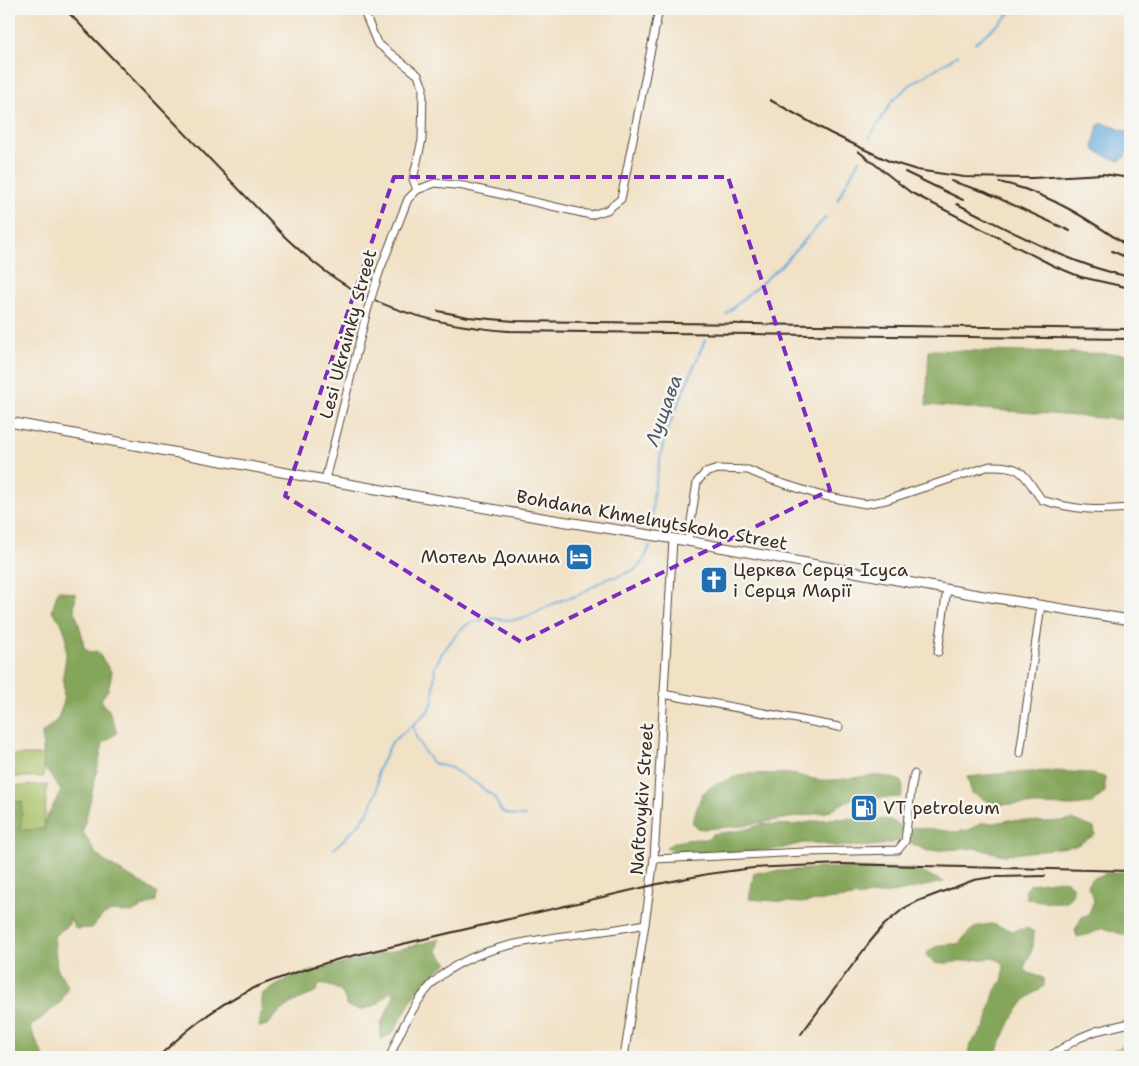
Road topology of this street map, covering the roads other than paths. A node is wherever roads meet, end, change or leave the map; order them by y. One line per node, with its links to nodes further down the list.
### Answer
1 (363, 9): 3 (street)
2 (659, 9): 3 (street)
3 (417, 190): 5 (street, Lesi Ukrainky Street, bridge)
4 (9, 422): 5 (main road, Bohdana Khmelnytskoho Street)
5 (325, 480): 7 (main road, Bohdana Khmelnytskoho Street)
6 (1130, 508): 8 (street)
7 (673, 540): 8 (main road, Bohdana Khmelnytskoho Street); 13 (street, Naftovykiv Street)
8 (688, 541): 9 (main road, Bohdana Khmelnytskoho Street)
9 (947, 589): 10 (main road, Bohdana Khmelnytskoho Street); 12 (street)
10 (1041, 605): 11 (main road, Bohdana Khmelnytskoho Street); 15 (street)
11 (1130, 620)
12 (938, 652)
13 (663, 694): 14 (street); 17 (street, Naftovykiv Street)
14 (838, 727)
15 (1020, 754)
16 (914, 774): 17 (street)
17 (654, 859): 18 (street, Naftovykiv Street)
18 (645, 924): 20 (street); 21 (street, Naftovykiv Street)
19 (1130, 1022): 22 (street)
20 (390, 1057)
21 (624, 1057)
22 (1048, 1057)

